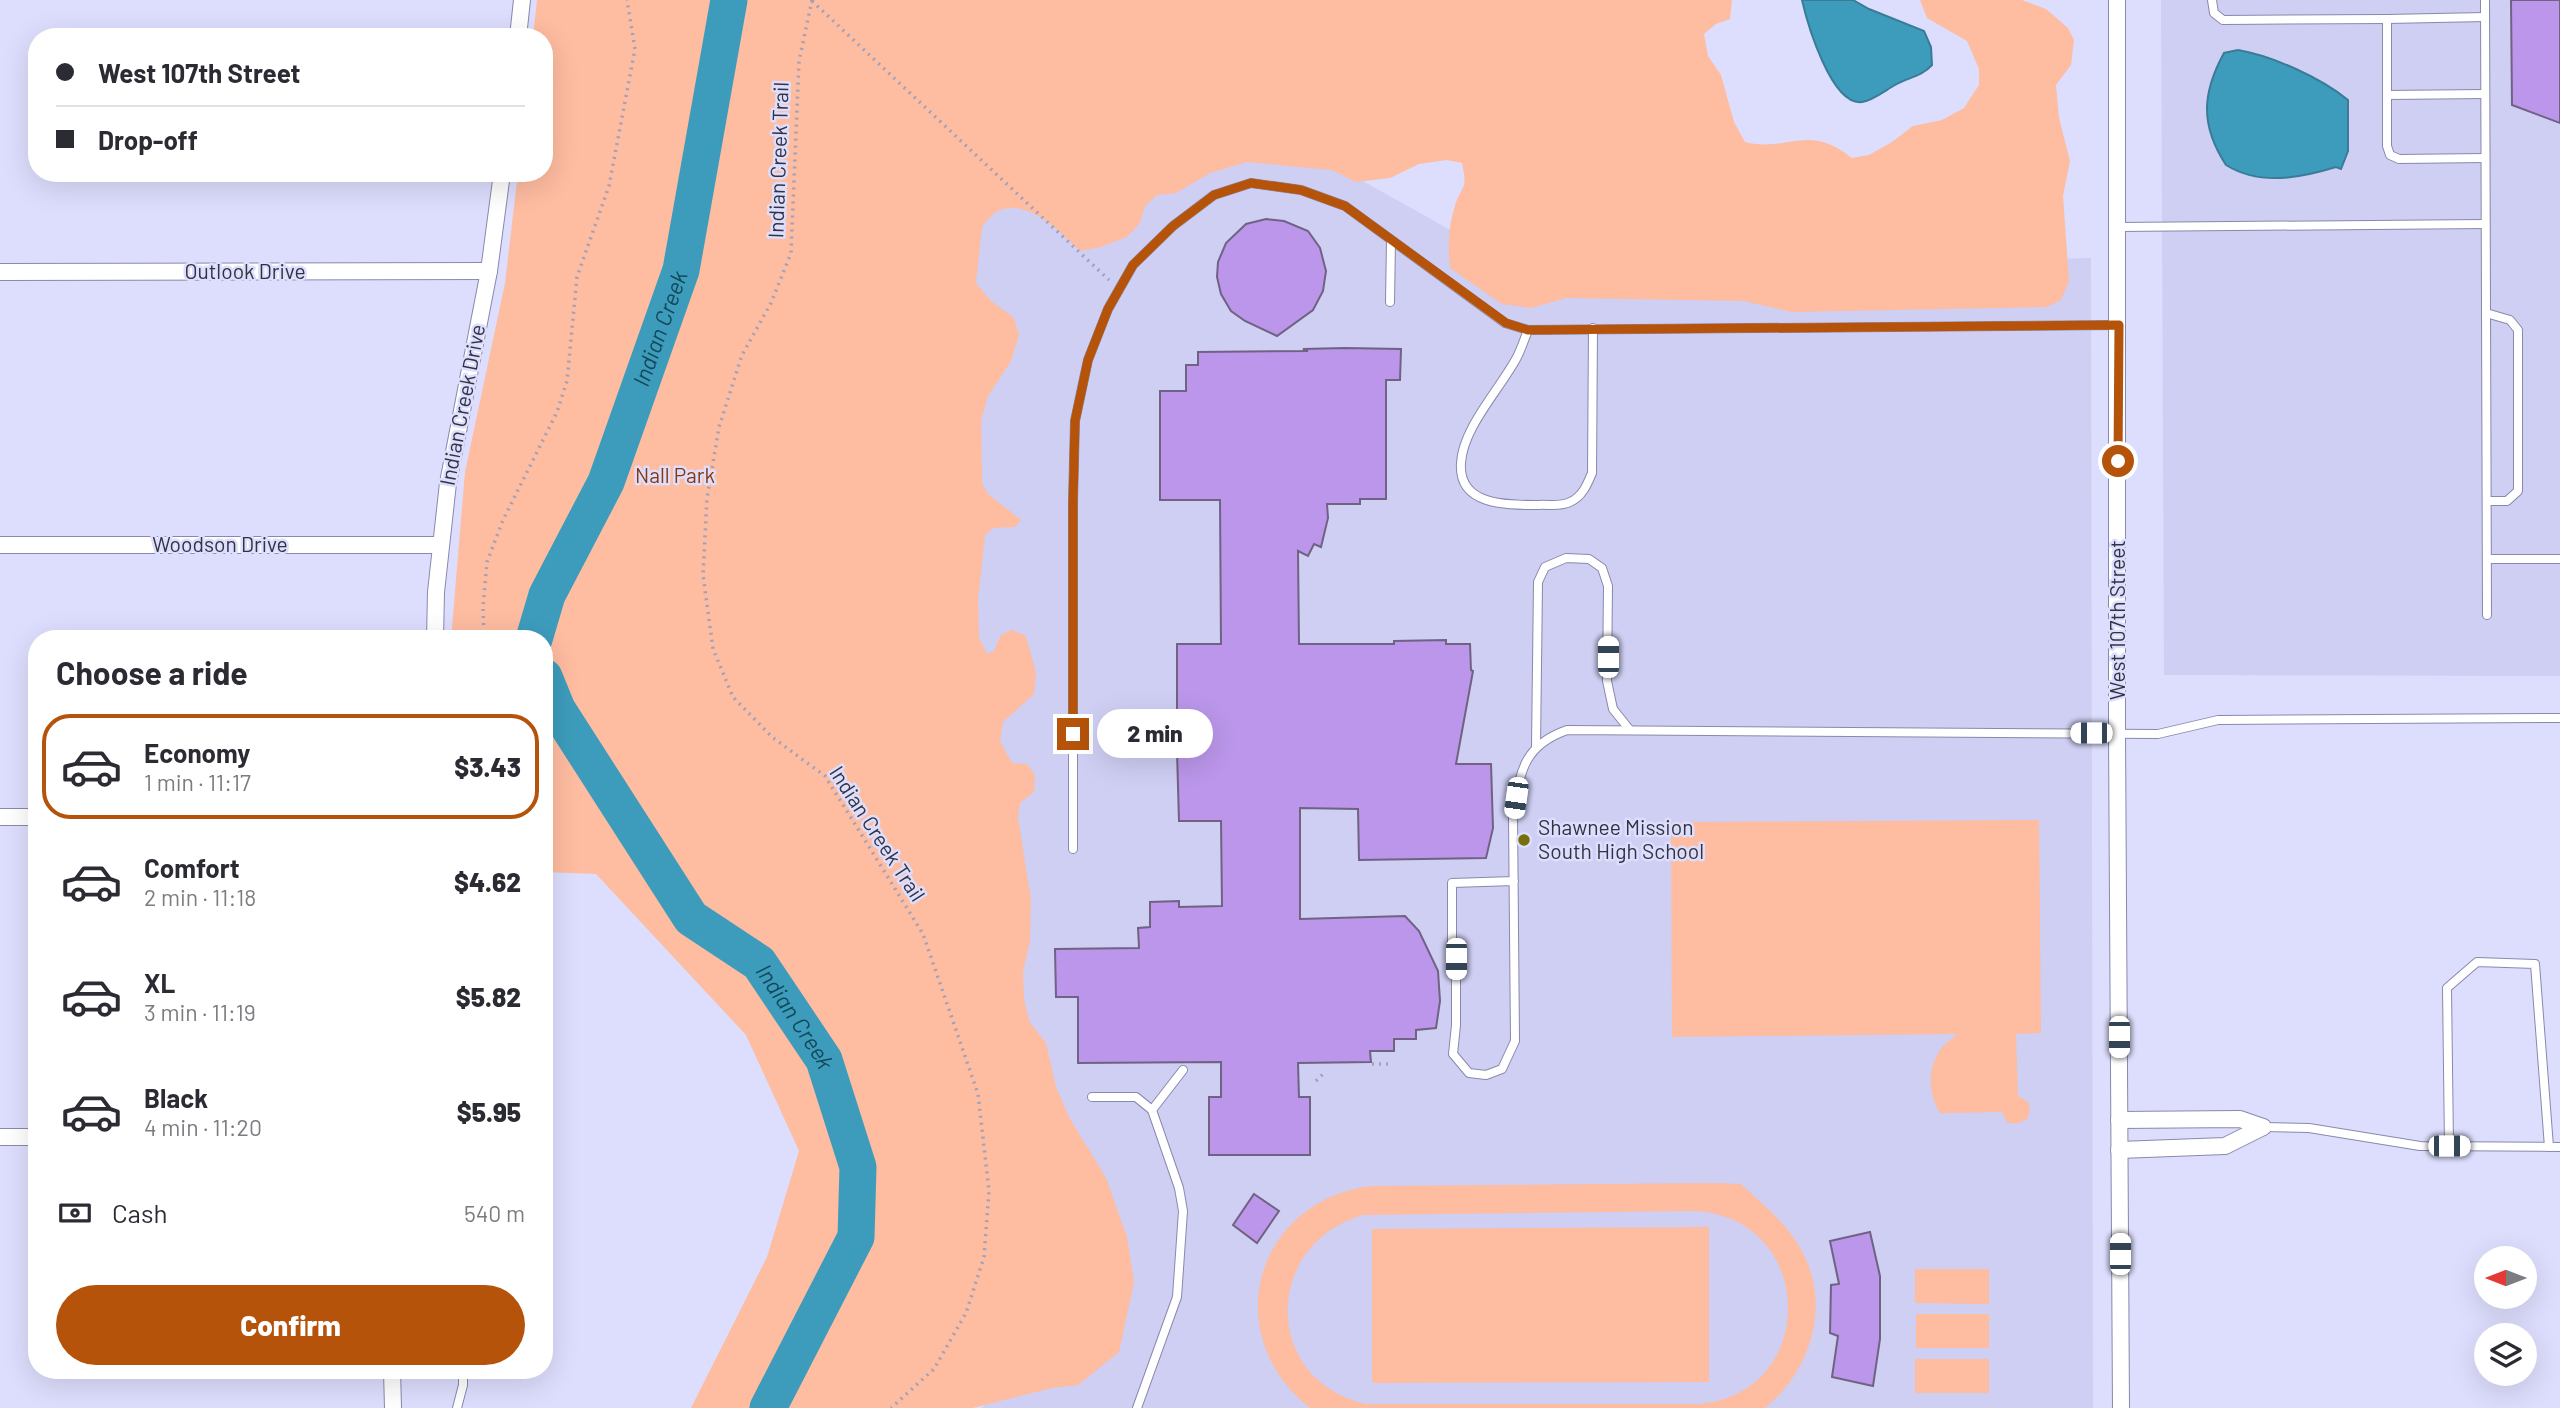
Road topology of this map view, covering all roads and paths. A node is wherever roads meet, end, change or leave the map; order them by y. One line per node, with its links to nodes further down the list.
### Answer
1 (522, 0): 9 (street)
2 (627, 0): 32 (path)
3 (2117, 0): 15 (street, West 107th Street)
4 (2212, 0): 8 (lane)
5 (2485, 0): 7 (lane)
6 (812, 1): 19 (path); 60 (path, Indian Creek Trail)
7 (2485, 16): 8 (lane); 10 (lane)
8 (2387, 19): 11 (lane)
9 (519, 28)
10 (2485, 94): 11 (lane); 12 (lane)
11 (2387, 95): 12 (lane)
12 (2485, 158): 14 (lane)
13 (501, 182): 17 (street, Indian Creek Drive)
14 (2485, 224): 15 (lane); 21 (lane)
15 (2118, 226): 22 (street, West 107th Street)
16 (1391, 240): 19 (lane); 20 (lane); 24 (lane)
17 (489, 271): 18 (street, Outlook Drive); 27 (street, Indian Creek Drive)
18 (0, 272)
19 (1119, 290): 39 (lane)
20 (1390, 302)
21 (2486, 313): 25 (lane); 25 (lane)
22 (2119, 325): 23 (lane); 35 (street, West 107th Street)
23 (1593, 328): 24 (lane); 24 (lane)
24 (1528, 330)
25 (2487, 502): 28 (lane)
26 (0, 545): 27 (street, Woodson Drive)
27 (440, 545): 31 (street, Indian Creek Drive)
28 (2487, 559): 29 (lane); 30 (lane)
29 (2560, 559)
30 (2487, 615)
31 (435, 630)
32 (484, 630)
33 (2560, 718): 35 (lane)
34 (1629, 729): 35 (lane); 36 (lane); 36 (lane)
35 (2117, 733): 48 (street, West 107th Street)
36 (1536, 747): 40 (lane)
37 (0, 817): 38 (street)
38 (28, 817)
39 (1073, 849)
40 (1514, 881): 40 (lane)
41 (1372, 1064): 42 (path)
42 (1390, 1064)
43 (1182, 1070): 47 (lane)
44 (1325, 1072): 45 (path)
45 (1316, 1081)
46 (1092, 1097): 47 (lane)
47 (1152, 1110): 61 (lane)
48 (2119, 1120): 49 (street); 55 (street, West 107th Street)
49 (2263, 1127): 52 (lane); 55 (street)
50 (0, 1137): 51 (street)
51 (28, 1137)
52 (2449, 1146): 53 (lane); 53 (lane)
53 (2549, 1147): 54 (lane)
54 (2560, 1147)
55 (2119, 1150): 62 (street, West 107th Street)
56 (391, 1379): 58 (street)
57 (463, 1379): 59 (lane)
58 (393, 1408)
59 (457, 1408)
60 (891, 1408)
61 (1136, 1408)
62 (2121, 1408)

